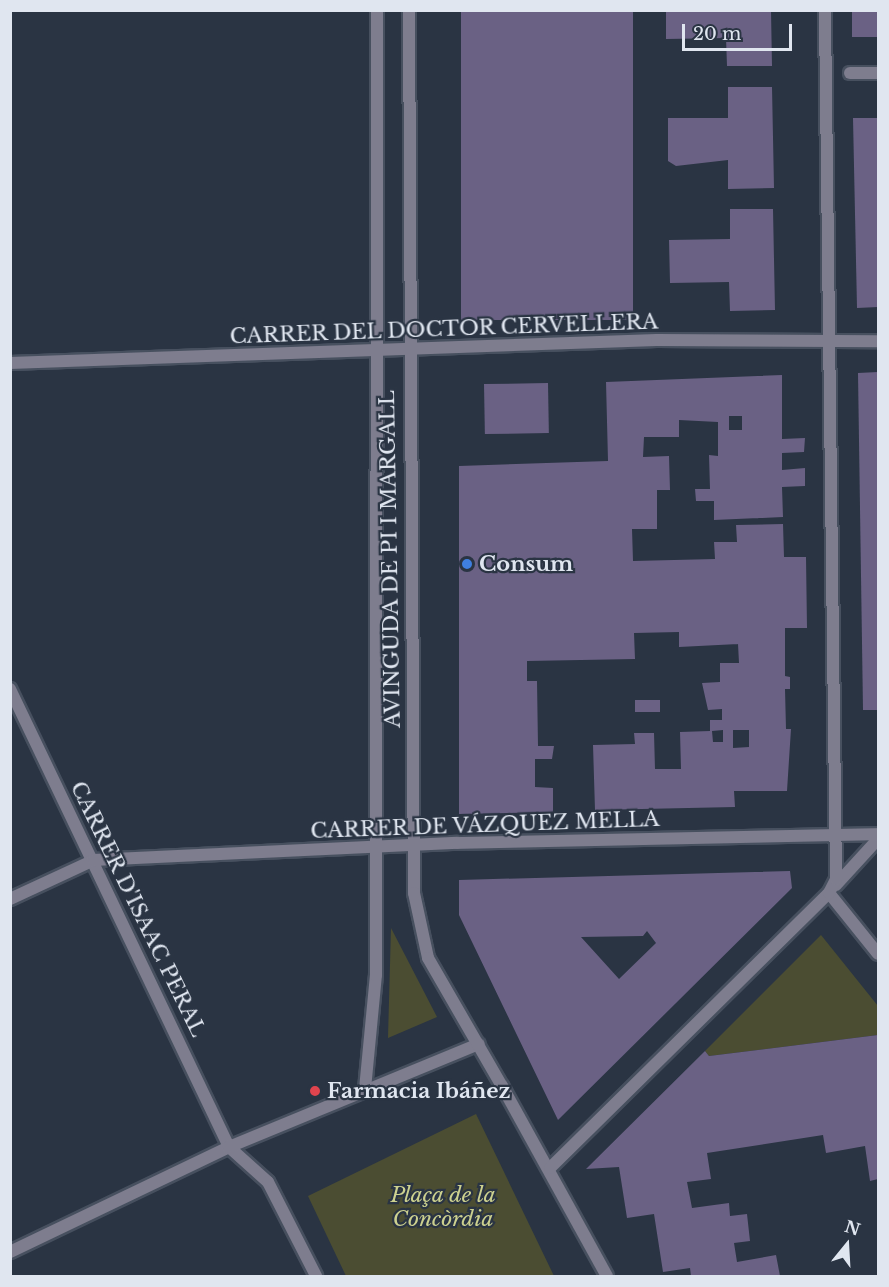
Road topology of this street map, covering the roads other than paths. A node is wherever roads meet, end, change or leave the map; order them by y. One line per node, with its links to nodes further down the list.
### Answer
1 (377, 10): 9 (street, AVINGUDA DE PI I MARGALL)
2 (409, 10): 8 (street, AVINGUDA DE PI I MARGALL)
3 (825, 10): 7 (street)
4 (850, 73): 5 (street)
5 (879, 73)
6 (879, 341): 7 (street, CARRER DEL DOCTOR CERVELLERA)
7 (830, 343): 8 (street, CARRER DEL DOCTOR CERVELLERA); 12 (street)
8 (408, 350): 9 (street, CARRER DEL DOCTOR CERVELLERA); 15 (street, AVINGUDA DE PI I MARGALL)
9 (375, 354): 10 (street, CARRER DEL DOCTOR CERVELLERA); 16 (street, AVINGUDA DE PI I MARGALL)
10 (10, 363)
11 (10, 689): 17 (street, CARRER D'ISAAC PERAL)
12 (839, 834): 13 (street, CARRER DE VÁZQUEZ MELLA); 15 (street, CARRER DE VÁZQUEZ MELLA); 18 (street)
13 (879, 834)
14 (879, 839): 18 (street)
15 (412, 847): 16 (street, CARRER DE VÁZQUEZ MELLA); 21 (street, AVINGUDA DE PI I MARGALL)
16 (373, 849): 17 (street, CARRER DE VÁZQUEZ MELLA); 22 (street, AVINGUDA DE PI I MARGALL)
17 (94, 860): 19 (street); 23 (street, CARRER D'ISAAC PERAL)
18 (829, 893): 20 (street); 24 (street)
19 (10, 899)
20 (879, 954)
21 (479, 1044): 22 (street); 24 (street, AVINGUDA DE PI I MARGALL)
22 (365, 1089): 23 (street)
23 (229, 1147): 25 (street); 26 (street)
24 (550, 1168): 27 (street)
25 (10, 1252)
26 (316, 1276)
27 (607, 1276)

